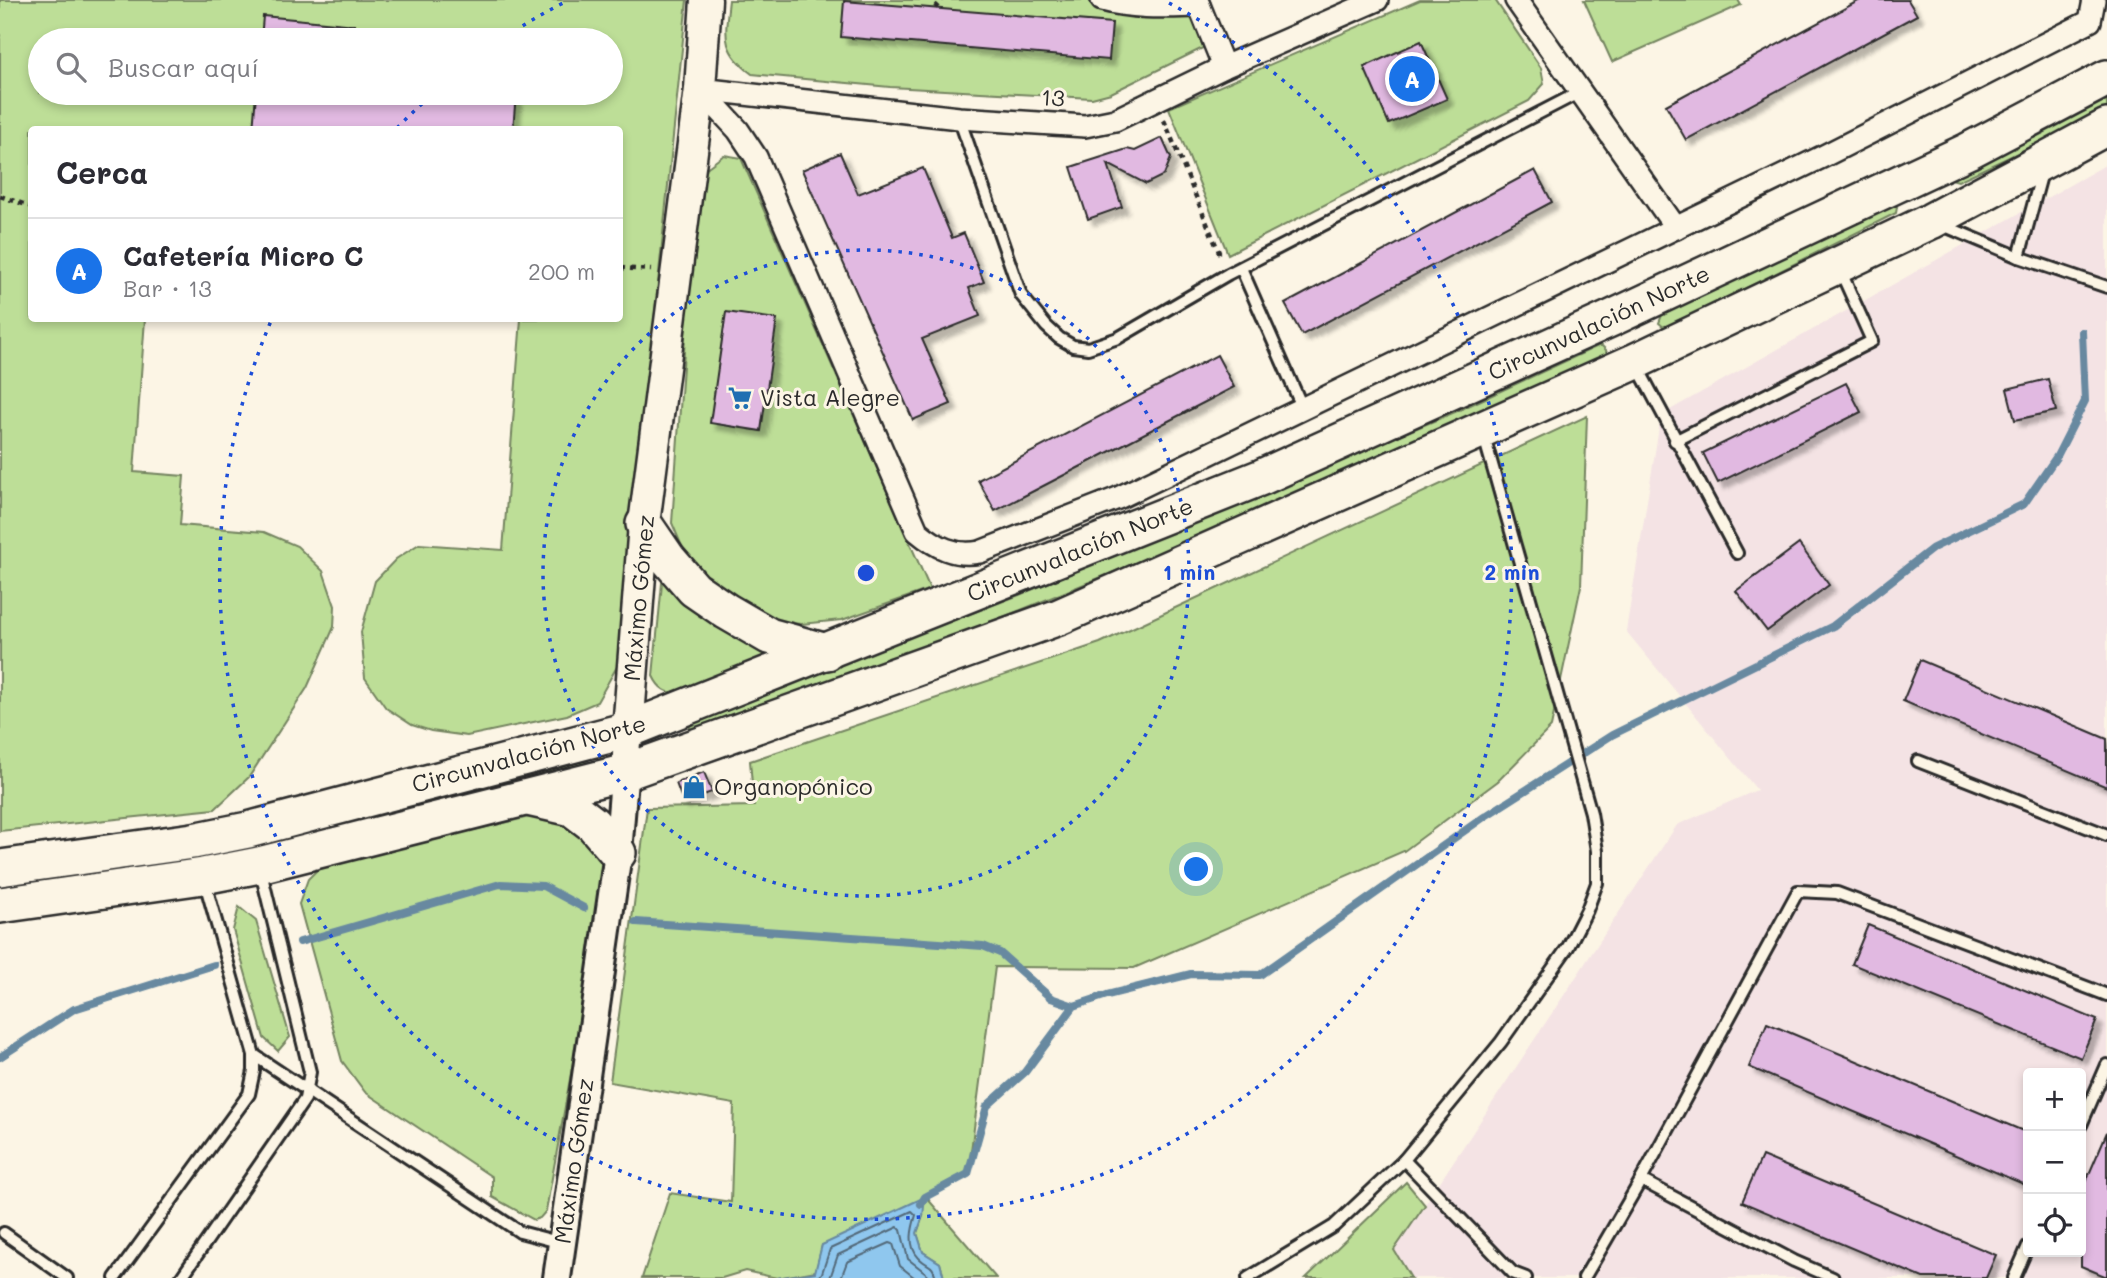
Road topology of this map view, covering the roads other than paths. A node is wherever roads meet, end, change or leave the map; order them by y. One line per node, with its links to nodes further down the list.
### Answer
1 (706, 0): 9 (main road, Máximo Gómez)
2 (1102, 0): 6 (street)
3 (1377, 0): 7 (street, 13)
4 (1516, 0): 10 (street)
5 (2094, 0): 16 (street)
6 (1198, 3): 7 (street)
7 (1224, 66): 11 (street, 13)
8 (2107, 78): 14 (highway, Circunvalación Norte)
9 (700, 89): 11 (street, 13); 23 (street); 26 (main road, Máximo Gómez)
10 (1580, 92): 16 (street); 19 (lane)
11 (959, 118): 19 (lane)
12 (2107, 128): 13 (highway, Circunvalación Norte)
13 (2045, 160): 15 (highway, Circunvalación Norte); 17 (lane)
14 (1908, 179): 15 (highway); 21 (highway, Circunvalación Norte)
15 (1931, 221): 17 (lane); 18 (highway, Circunvalación Norte)
16 (1676, 228): 23 (street)
17 (2019, 257): 20 (lane)
18 (1837, 264): 22 (highway, Circunvalación Norte); 25 (lane)
19 (1241, 268): 23 (lane)
20 (2107, 287)
21 (1612, 318): 22 (highway); 28 (highway, Circunvalación Norte)
22 (1634, 362): 24 (highway, Circunvalación Norte); 25 (lane)
23 (1303, 409)
24 (1482, 429): 31 (highway, Circunvalación Norte); 46 (lane)
25 (1675, 441): 27 (lane)
26 (644, 524): 28 (highway); 29 (main road, Máximo Gómez)
27 (1737, 553)
28 (827, 652): 29 (highway, Circunvalación Norte)
29 (628, 730): 31 (street, Máximo Gómez); 33 (highway, Circunvalación Norte)
30 (1918, 761): 34 (lane)
31 (624, 773): 32 (highway, Circunvalación Norte); 36 (street, Máximo Gómez)
32 (529, 798): 36 (highway); 37 (highway, Circunvalación Norte)
33 (248, 830): 35 (highway, Circunvalación Norte); 37 (highway)
34 (2107, 835)
35 (193, 841): 38 (highway, Circunvalación Norte); 39 (highway)
36 (618, 853): 49 (street, Máximo Gómez)
37 (259, 865): 39 (highway, Circunvalación Norte); 44 (lane)
38 (0, 868)
39 (203, 876): 40 (highway, Circunvalación Norte); 42 (lane)
40 (0, 905)
41 (2107, 995): 47 (lane)
42 (254, 1055): 44 (lane); 52 (lane)
43 (2107, 1065): 45 (lane)
44 (308, 1091): 49 (lane); 53 (lane)
45 (2086, 1113)
46 (1404, 1160): 55 (lane); 56 (lane)
47 (1641, 1180): 57 (lane); 58 (lane)
48 (4, 1233): 51 (lane)
49 (562, 1243): 54 (street, Máximo Gómez)
50 (2023, 1257): 59 (lane)
51 (67, 1278)
52 (115, 1278)
53 (181, 1278)
54 (557, 1278)
55 (1248, 1278)
56 (1526, 1278)
57 (1584, 1278)
58 (1833, 1278)
59 (2014, 1278)

